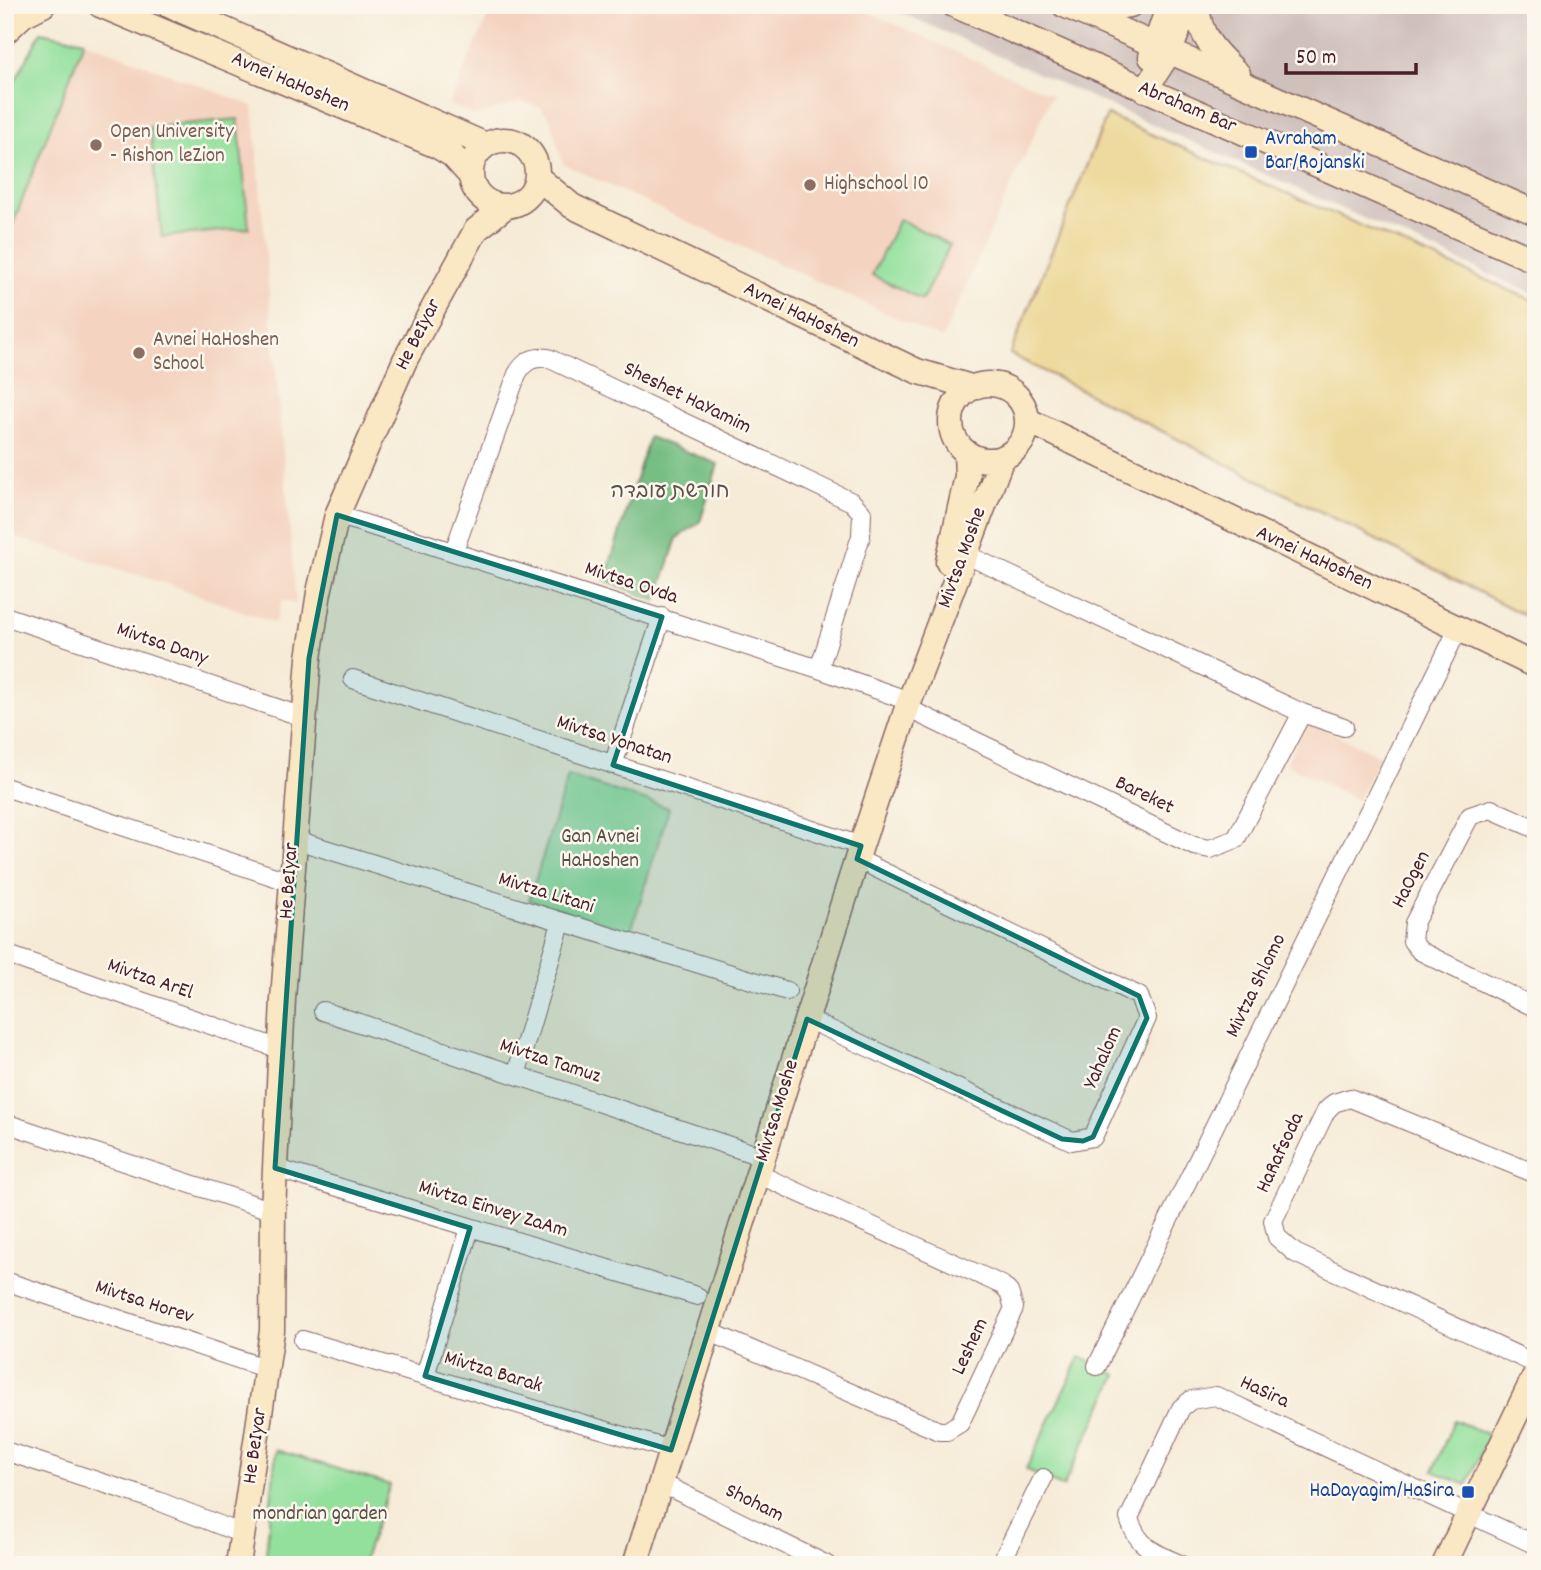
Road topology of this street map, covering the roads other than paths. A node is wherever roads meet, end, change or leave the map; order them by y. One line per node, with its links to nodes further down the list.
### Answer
1 (43, 5): 11 (street)
2 (100, 5): 17 (street, Avnei HaHoshen)
3 (169, 5): 15 (street, Avnei HaHoshen)
4 (954, 5): 14 (street, Abraham Bar)
5 (1064, 5): 12 (street)
6 (1088, 5): 7 (street)
7 (1130, 5)
8 (1169, 5): 12 (street)
9 (1188, 5): 12 (street)
10 (1197, 5): 13 (street)
11 (5, 32)
12 (1162, 47): 13 (street); 14 (street)
13 (1254, 88): 20 (street)
14 (1145, 90): 22 (street, Abraham Bar)
15 (486, 145): 16 (street); 17 (street)
16 (537, 177): 18 (street); 19 (street, Avnei HaHoshen)
17 (474, 184): 18 (street); 21 (street, He BeIyar)
18 (513, 204): 19 (street, Avnei HaHoshen); 21 (street, He BeIyar)
19 (572, 206): 23 (street, Avnei HaHoshen)
20 (1536, 213)
21 (476, 230): 30 (street, He BeIyar)
22 (1536, 261)
23 (917, 371): 24 (street, Avnei HaHoshen); 25 (street, Avnei HaHoshen)
24 (971, 387): 25 (street); 26 (street)
25 (951, 412): 27 (street)
26 (1027, 420): 28 (street); 29 (street, Avnei HaHoshen)
27 (966, 453): 28 (street); 36 (street, Mivtsa Moshe)
28 (1009, 453): 29 (street, Avnei HaHoshen); 32 (street, Mivtsa Moshe)
29 (1092, 454): 35 (street, Avnei HaHoshen)
30 (337, 515): 31 (street, Mivtsa Ovda); 42 (street, He BeIyar)
31 (454, 551): 34 (street, Mivtsa Ovda); 38 (street, Sheshet HaYamim)
32 (965, 554): 36 (street, Mivtsa Moshe); 41 (street)
33 (5, 616): 42 (street, Mivtsa Dany)
34 (662, 617): 38 (street, Mivtsa Ovda); 44 (street)
35 (1459, 627): 37 (street, Avnei HaHoshen); 69 (street, Mivtza Shlomo)
36 (926, 659): 40 (street, Mivtsa Moshe)
37 (1536, 666)
38 (819, 669): 40 (street, Mivtsa Ovda)
39 (353, 679): 44 (street, Mivtsa Yonatan)
40 (908, 704): 41 (street, Bareket); 48 (street, Mivtsa Moshe)
41 (1302, 713): 43 (street)
42 (303, 717): 47 (street, He BeIyar)
43 (1344, 727)
44 (613, 765): 48 (street, Mivtsa Yonatan)
45 (5, 787): 49 (street)
46 (1536, 829): 53 (street, HaOgen)
47 (293, 839): 49 (street, He BeIyar); 50 (street, Mivtza Litani)
48 (859, 853): 55 (street, Mivtsa Moshe); 55 (street, Yahalom)
49 (290, 883): 56 (street, He BeIyar)
50 (561, 923): 52 (street, Mivtza Litani); 57 (street)
51 (5, 954): 56 (street, Mivtza ArEl)
52 (787, 991)
53 (1536, 1008)
54 (323, 1011): 57 (street, Mivtza Tamuz)
55 (807, 1019): 59 (street, Mivtsa Moshe)
56 (280, 1049): 60 (street, He BeIyar)
57 (516, 1075): 59 (street, Mivtza Tamuz)
58 (5, 1123): 62 (street)
59 (761, 1165): 66 (street, Mivtsa Moshe); 66 (street, Leshem)
60 (275, 1168): 62 (street, He BeIyar); 63 (street, Mivtza Einvey ZaAm)
61 (1536, 1174): 68 (street, HaRafsoda)
62 (272, 1211): 70 (street, He BeIyar)
63 (470, 1228): 65 (street, Mivtza Einvey ZaAm); 72 (street)
64 (5, 1281): 70 (street, Mivtsa Horev)
65 (697, 1296)
66 (708, 1331): 73 (street, Mivtsa Moshe)
67 (303, 1339): 72 (street, Mivtza Barak)
68 (1536, 1364)
69 (1097, 1366)
70 (268, 1368): 78 (street, He BeIyar)
71 (1536, 1373): 77 (street)
72 (425, 1376): 73 (street, Mivtza Barak)
73 (671, 1450): 76 (street, Mivtsa Moshe)
74 (5, 1451): 78 (street)
75 (1042, 1478): 83 (street)
76 (661, 1483): 81 (street, Mivtsa Moshe); 82 (street, Shoham)
77 (1469, 1513): 79 (street); 84 (street, HaSira); 85 (street)
78 (245, 1535): 80 (street, He BeIyar)
79 (1536, 1545)
80 (238, 1565)
81 (635, 1565)
82 (827, 1565)
83 (1000, 1565)
84 (1182, 1565)
85 (1444, 1565)

